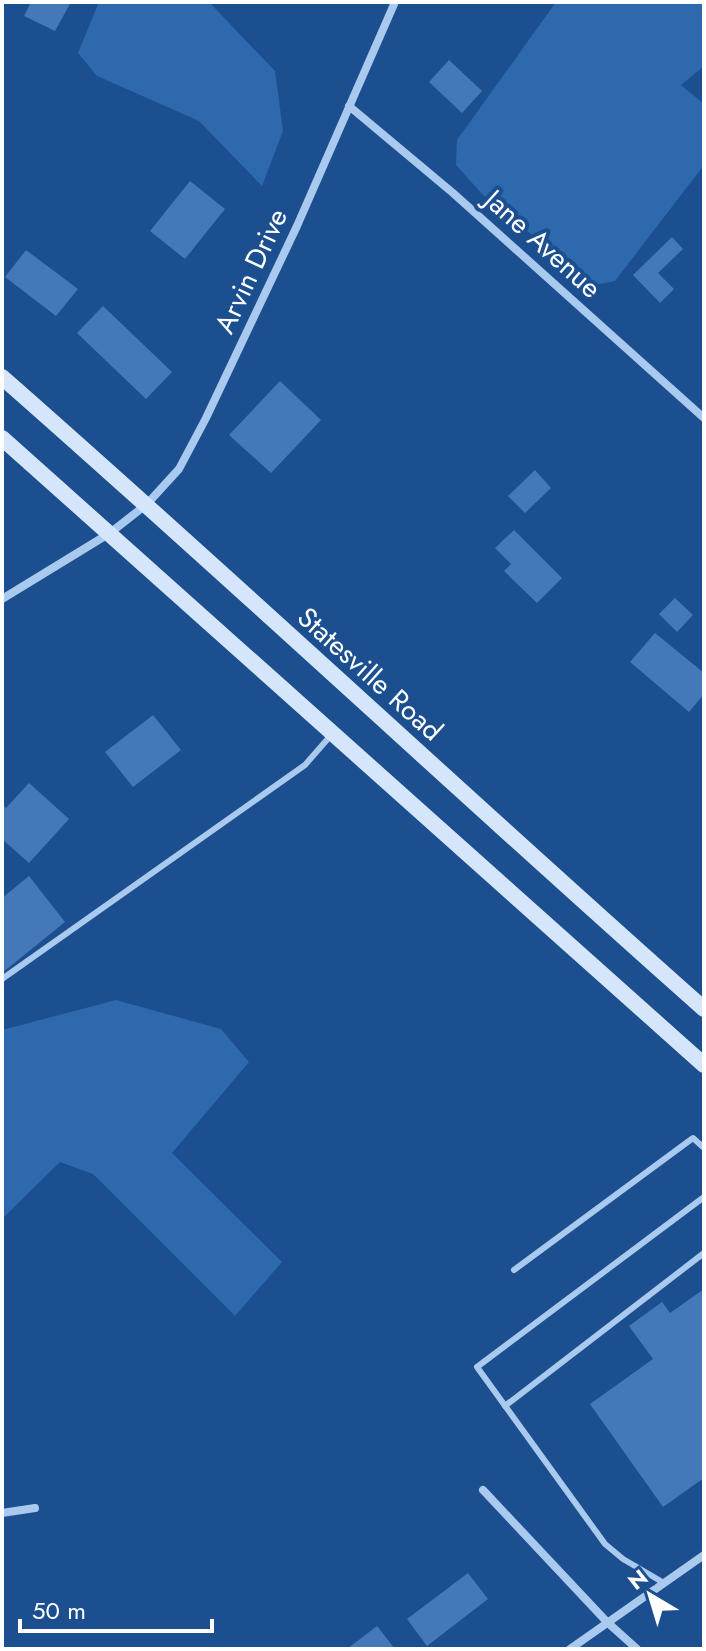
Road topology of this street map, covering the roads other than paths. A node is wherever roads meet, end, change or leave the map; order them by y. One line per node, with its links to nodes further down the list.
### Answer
1 (395, 2): 2 (street, Arvin Drive)
2 (349, 106): 4 (street, Jane Avenue); 6 (street, Arvin Drive)
3 (2, 377): 6 (main road, Statesville Road)
4 (704, 418)
5 (2, 438): 7 (main road)
6 (147, 504): 7 (street, Arvin Drive); 11 (main road, Statesville Road)
7 (110, 533): 8 (street, Arvin Drive); 9 (main road)
8 (2, 599)
9 (332, 733): 10 (lane); 12 (main road)
10 (2, 979)
11 (704, 1009)
12 (704, 1065)
13 (704, 1148): 16 (lane)
14 (704, 1197): 17 (lane)
15 (704, 1253): 17 (lane)
16 (514, 1270)
17 (505, 1406): 22 (lane)
18 (483, 1490): 23 (street)
19 (35, 1508): 20 (street)
20 (2, 1513)
21 (704, 1555): 22 (street)
22 (664, 1583): 23 (street)
23 (607, 1622): 24 (street); 25 (street)
24 (570, 1649)
25 (637, 1649)

